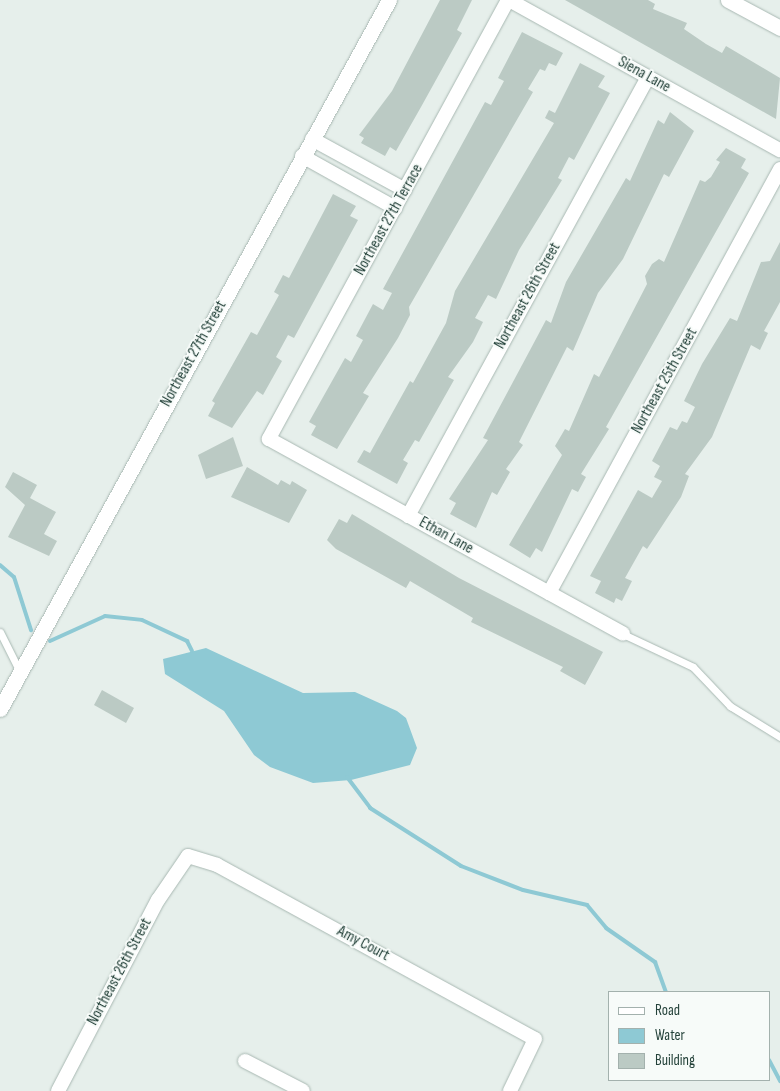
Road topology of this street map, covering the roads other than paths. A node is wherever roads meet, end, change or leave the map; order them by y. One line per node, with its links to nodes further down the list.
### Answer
1 (389, 0): 6 (street, Northeast 27th Street)
2 (508, 0): 5 (street, Siena Lane); 10 (street, Northeast 27th Terrace)
3 (728, 0): 4 (street)
4 (780, 28)
5 (648, 77): 7 (street, Siena Lane); 13 (street, Northeast 26th Street)
6 (312, 139): 8 (street, Northeast 27th Street); 10 (street)
7 (780, 150)
8 (302, 156): 11 (street); 17 (street, Northeast 27th Street)
9 (780, 169): 14 (street, Northeast 25th Street)
10 (405, 190): 11 (street, Northeast 27th Terrace)
11 (395, 208): 12 (street, Northeast 27th Terrace)
12 (269, 439): 13 (street, Ethan Lane)
13 (408, 516): 14 (street, Ethan Lane)
14 (549, 593): 16 (street, Ethan Lane)
15 (0, 632): 17 (lane)
16 (623, 634): 19 (lane)
17 (20, 672): 18 (street, Northeast 27th Street)
18 (0, 709)
19 (780, 738)
20 (188, 856): 22 (street, Northeast 26th Street); 24 (street, Amy Court)
21 (245, 1061): 23 (street)
22 (58, 1091)
23 (303, 1091)
24 (510, 1091)

